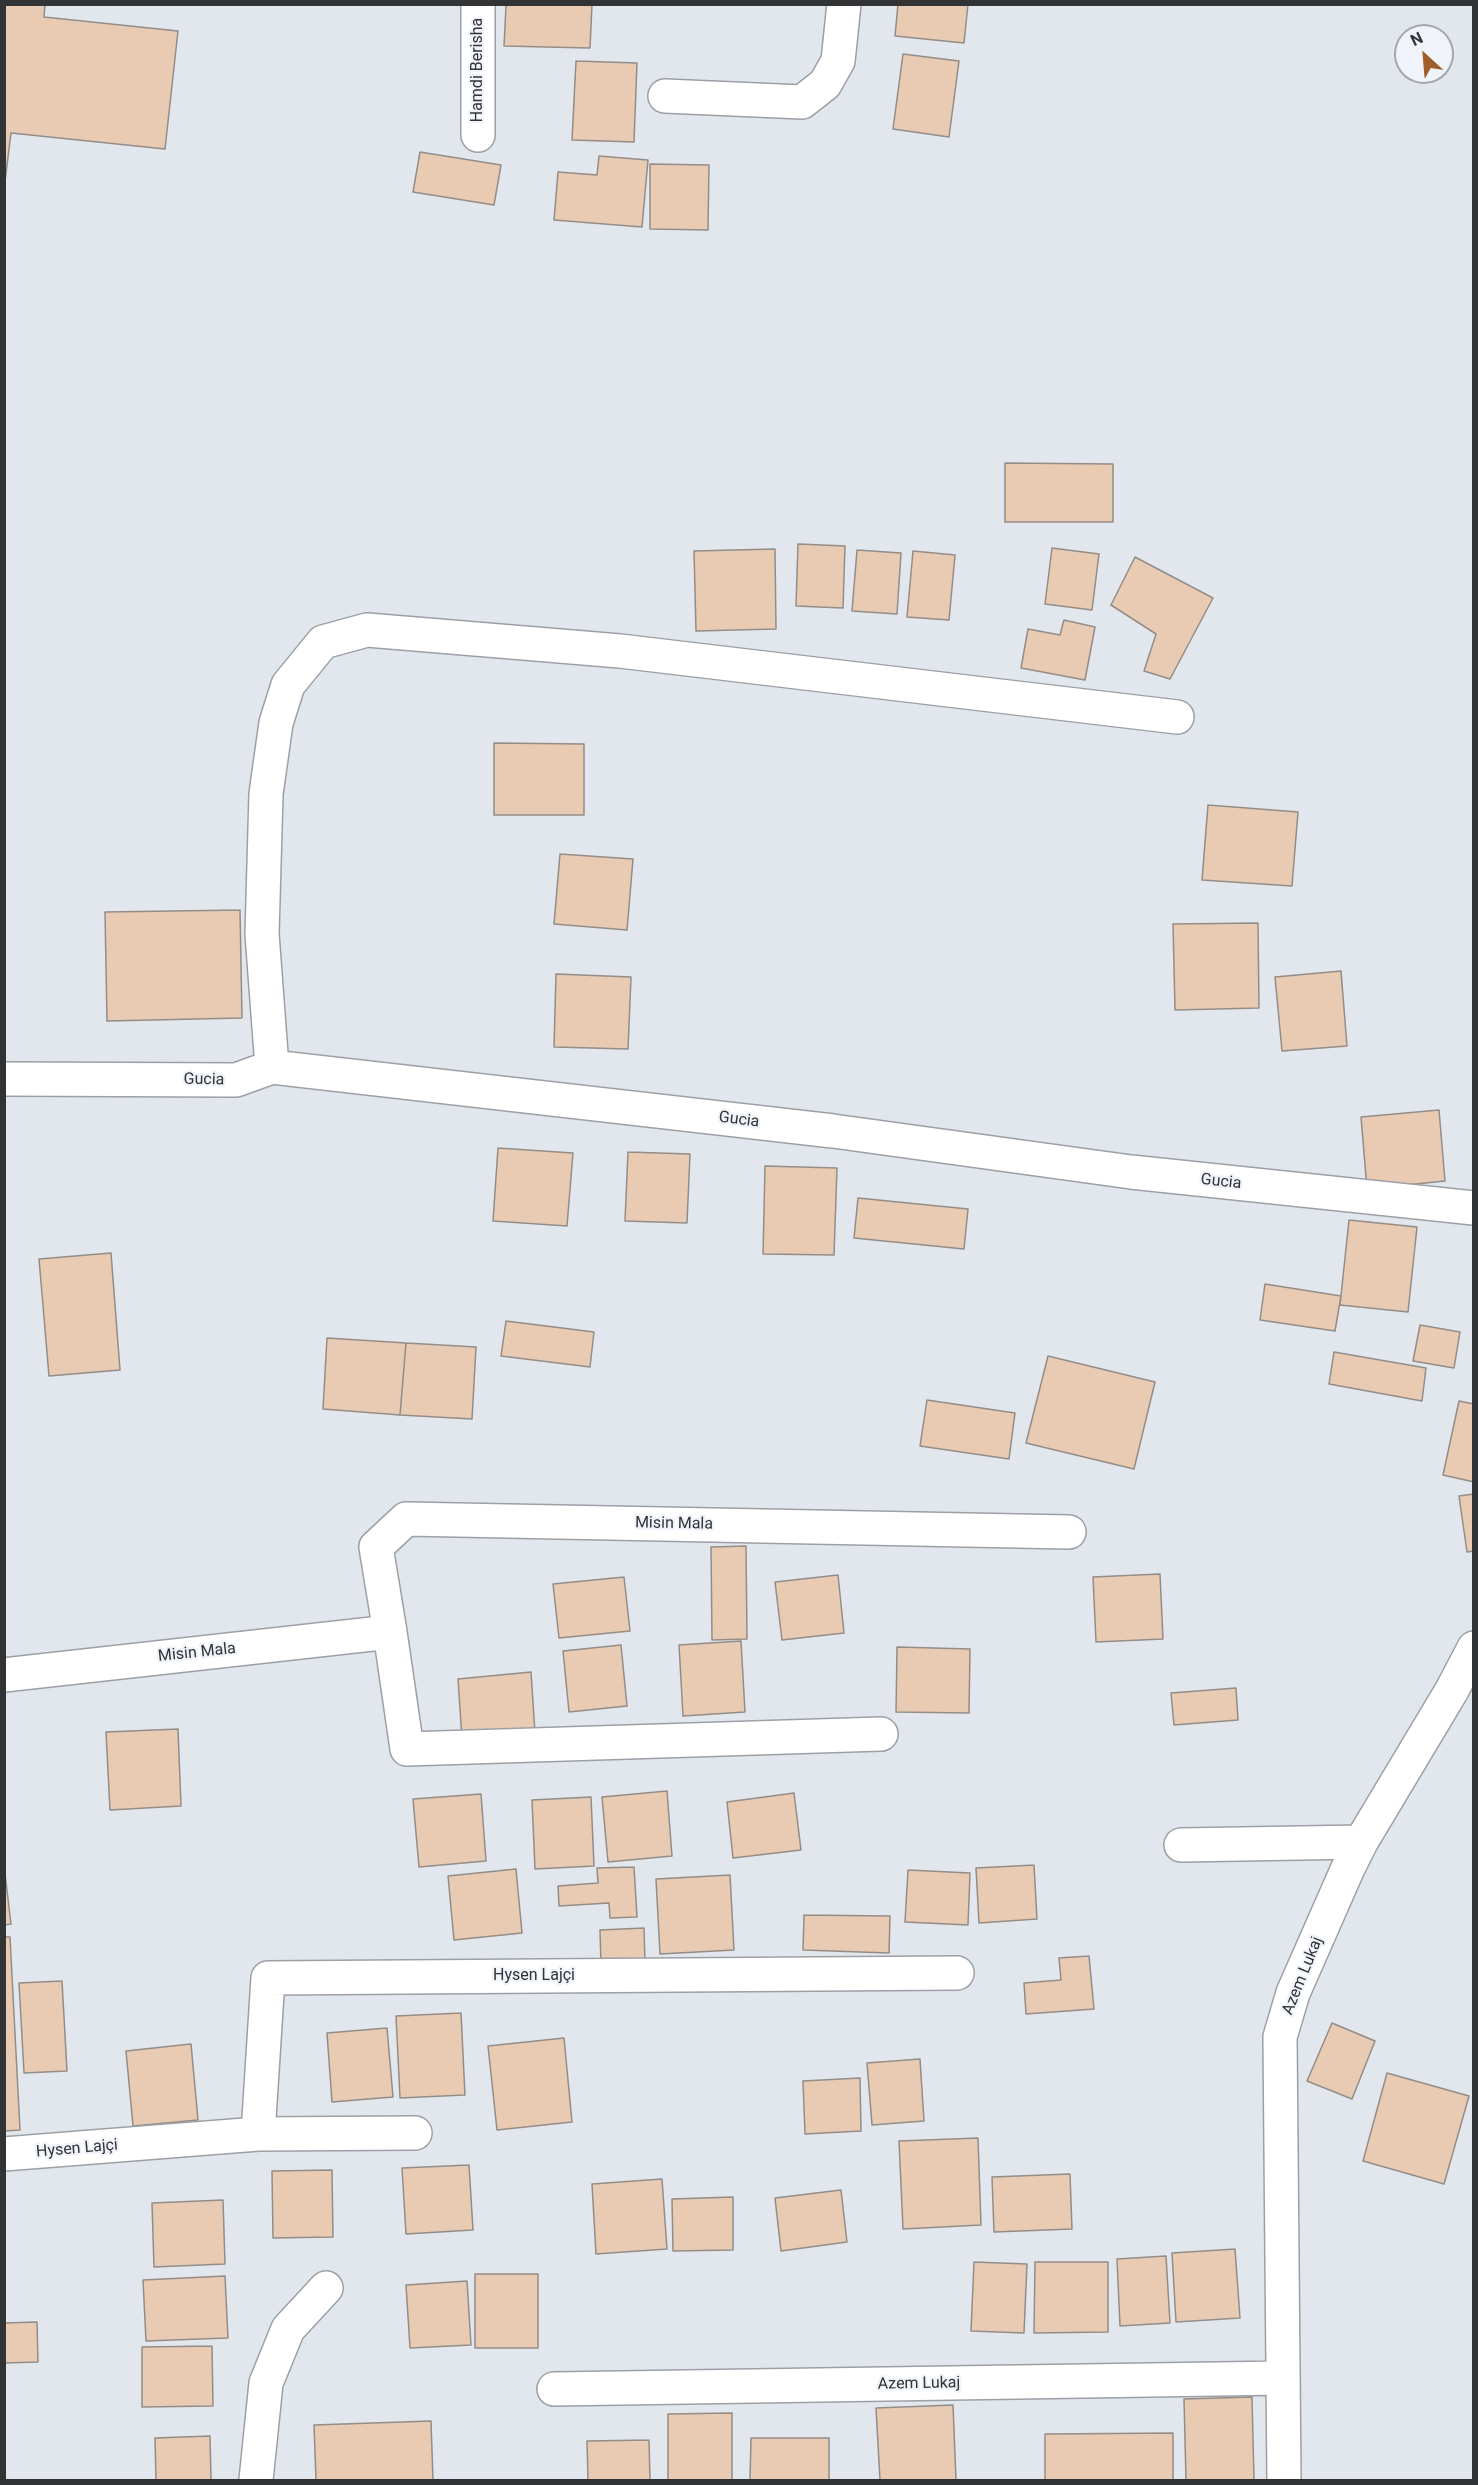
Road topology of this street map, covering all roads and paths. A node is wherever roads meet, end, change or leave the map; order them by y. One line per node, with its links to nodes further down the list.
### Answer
1 (478, 4): 4 (street, Hamdi Berisha)
2 (844, 4): 3 (street)
3 (665, 96)
4 (478, 135)
5 (1177, 717): 6 (street)
6 (272, 1067): 7 (street, Gucia); 8 (street, Gucia)
7 (4, 1079)
8 (1473, 1208)
9 (1069, 1532): 10 (street, Misin Mala)
10 (390, 1632): 12 (street, Misin Mala); 13 (street, Misin Mala)
11 (1473, 1648): 14 (street, Azem Lukaj)
12 (4, 1675)
13 (881, 1734)
14 (1361, 1842): 15 (street); 21 (street, Azem Lukaj)
15 (1181, 1845)
16 (957, 1973): 18 (street, Hysen Lajçi)
17 (415, 2133): 18 (street, Hysen Lajçi)
18 (258, 2134): 19 (street, Hysen Lajçi)
19 (4, 2154)
20 (326, 2288): 23 (street)
21 (1283, 2378): 22 (street, Azem Lukaj); 24 (street, Azem Lukaj)
22 (554, 2390)
23 (256, 2481)
24 (1284, 2481)

